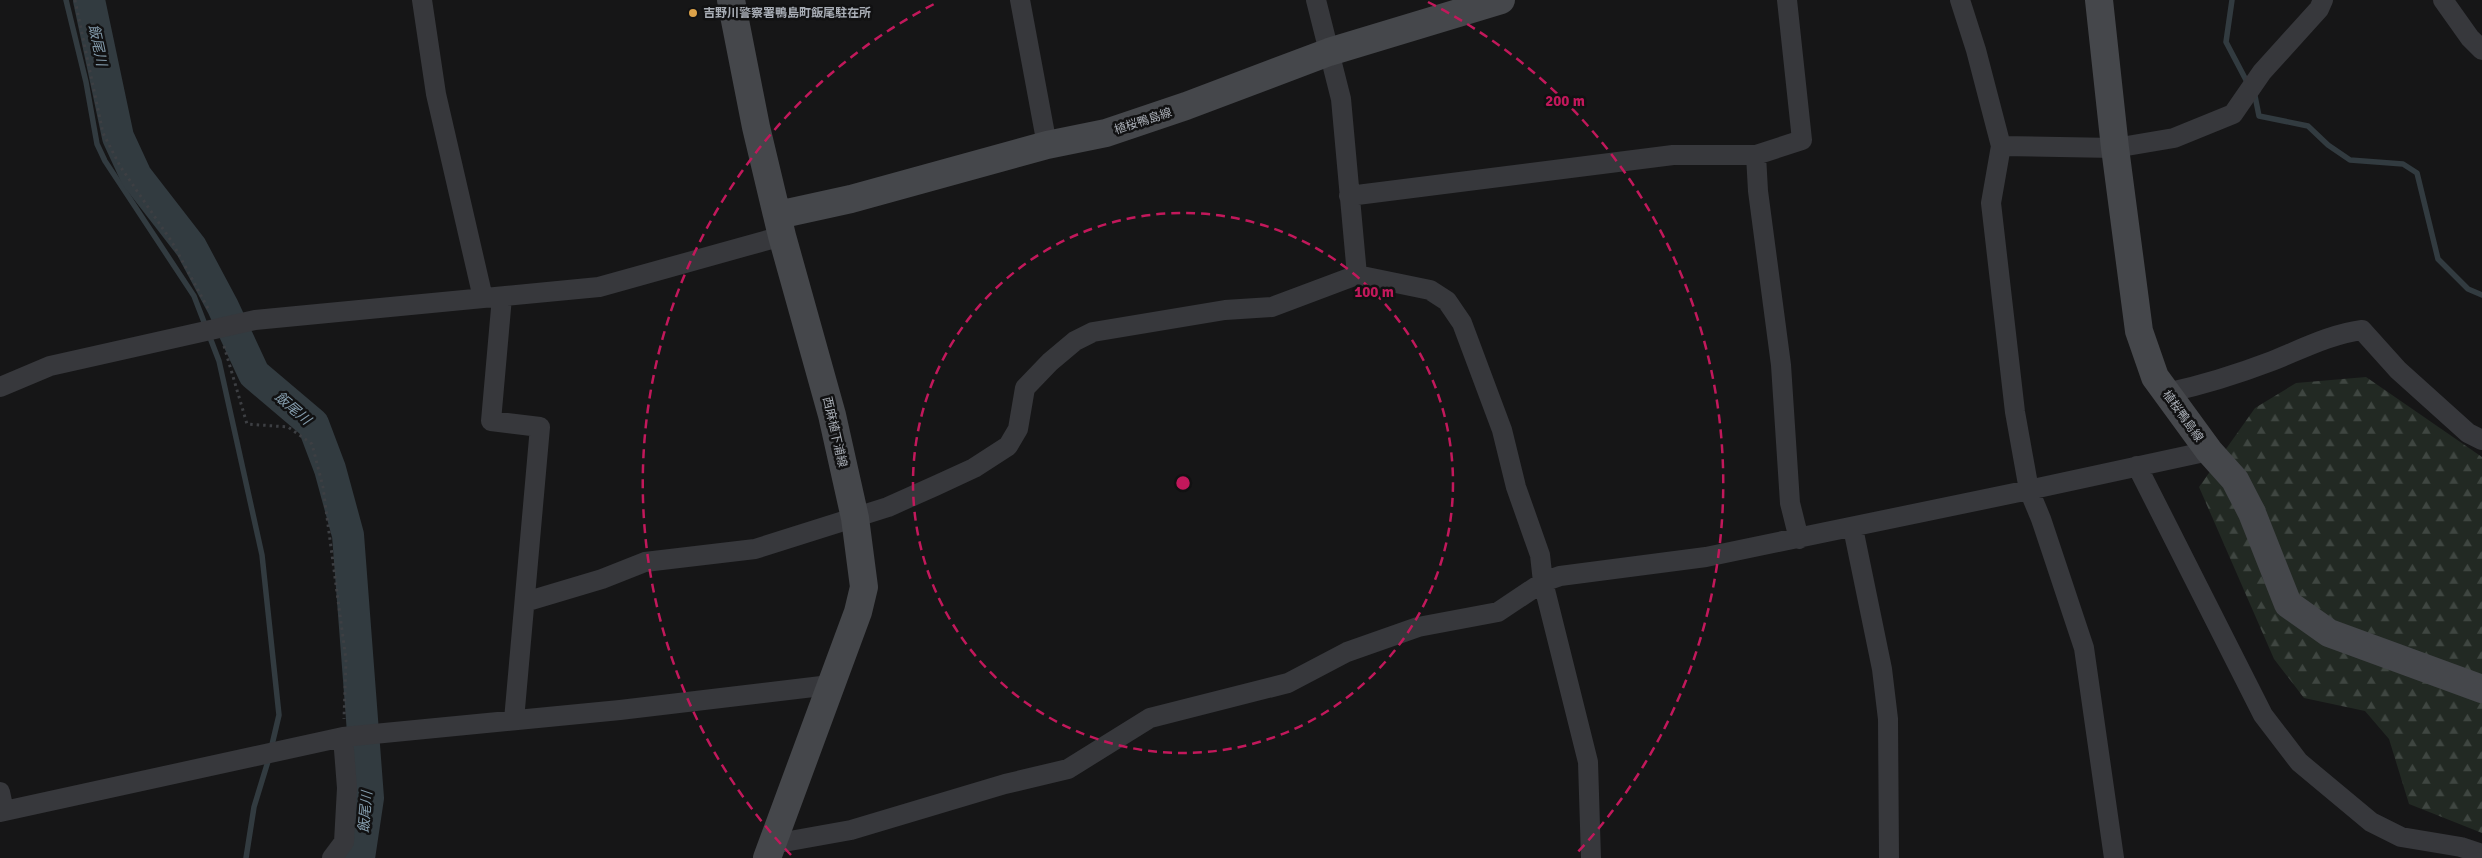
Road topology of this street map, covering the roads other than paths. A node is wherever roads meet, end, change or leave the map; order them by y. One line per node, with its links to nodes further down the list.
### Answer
1 (422, 0): 20 (street)
2 (731, 0): 18 (main road, 西麻植下浦線)
3 (1020, 0): 13 (street)
4 (1316, 0): 12 (street)
5 (1501, 0): 12 (main road, 植桜鴨島線)
6 (1787, 0): 16 (street)
7 (1960, 0): 14 (street)
8 (2099, 0): 15 (main road, 植桜鴨島線)
9 (2323, 0): 15 (street)
10 (2443, 0): 11 (street)
11 (2482, 50)
12 (1329, 52): 13 (main road, 植桜鴨島線); 17 (street)
13 (1047, 145): 18 (main road, 植桜鴨島線)
14 (2001, 146): 15 (street); 26 (street)
15 (2115, 148): 22 (main road, 植桜鴨島線)
16 (1756, 155): 17 (street); 29 (street)
17 (1350, 196): 19 (street)
18 (780, 226): 20 (street); 27 (main road, 西麻植下浦線)
19 (1357, 275): 27 (street); 30 (street)
20 (492, 297): 21 (street); 31 (street)
21 (0, 387)
22 (2166, 393): 23 (street); 24 (main road, 植桜鴨島線)
23 (2482, 440)
24 (2209, 451): 25 (street); 33 (main road, 植桜鴨島線)
25 (2137, 466): 26 (street); 38 (street)
26 (2029, 490): 28 (street); 42 (street)
27 (855, 518): 31 (street); 32 (main road, 西麻植下浦線)
28 (1853, 528): 29 (street); 41 (street)
29 (1799, 539): 30 (street)
30 (1543, 582): 37 (street); 40 (street)
31 (525, 602): 34 (street)
32 (830, 685): 34 (street); 37 (main road, 西麻植下浦線)
33 (2482, 689)
34 (514, 720): 35 (street)
35 (343, 738): 36 (street); 39 (street)
36 (1, 805)
37 (770, 851)
38 (2482, 854)
39 (332, 858)
40 (1591, 858)
41 (1889, 858)
42 (2114, 858)

